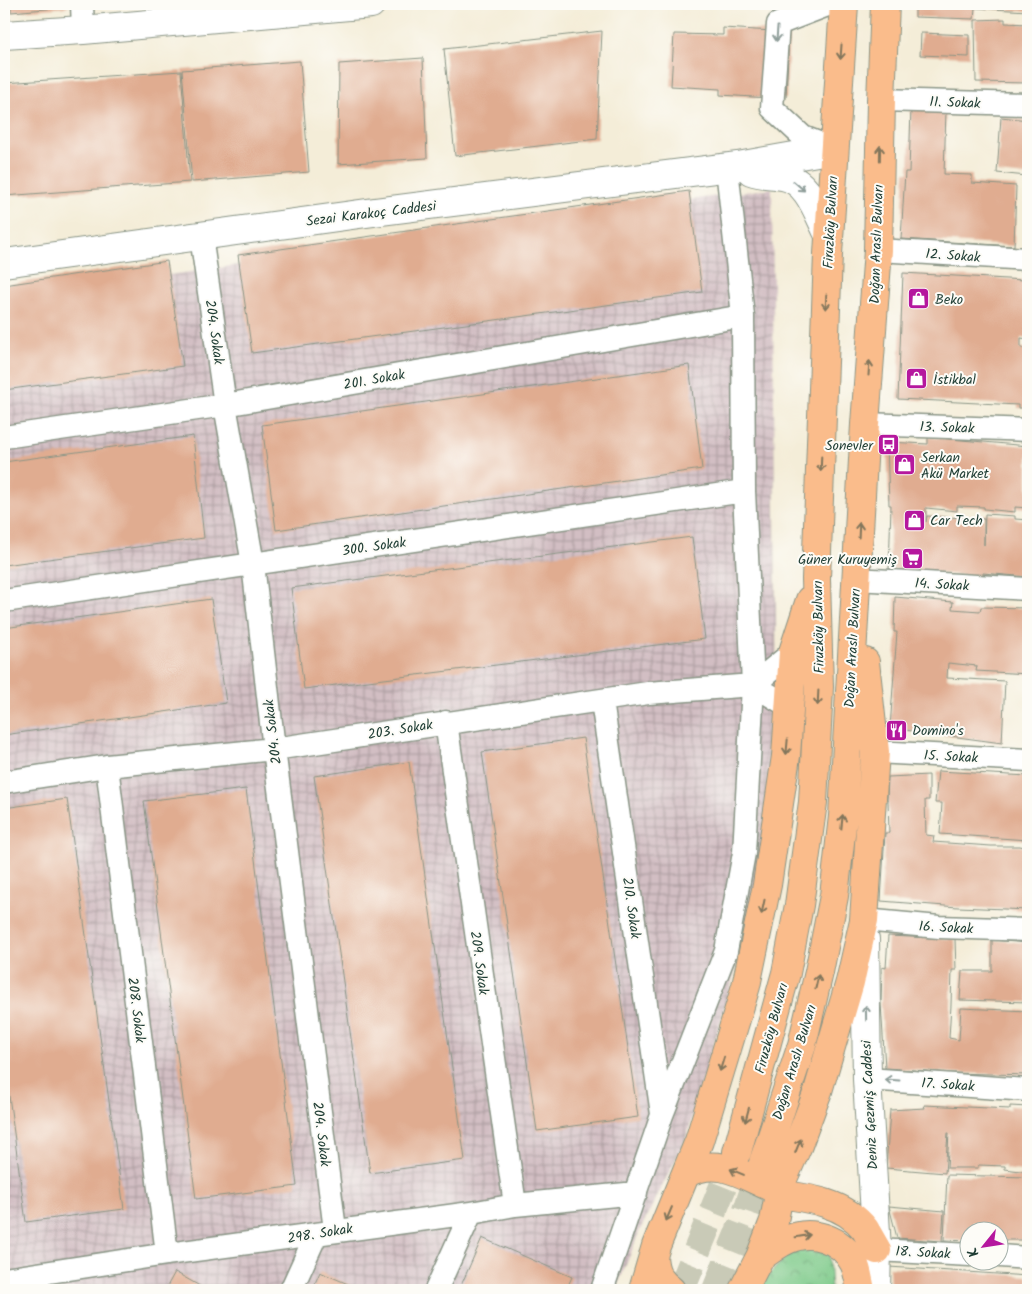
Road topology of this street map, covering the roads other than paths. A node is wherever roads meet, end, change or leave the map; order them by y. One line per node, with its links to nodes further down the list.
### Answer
1 (371, 4): 5 (street)
2 (830, 4): 9 (street, one-way to 9)
3 (844, 4): 9 (main road, Firuzköy Bulvarı, one-way to 9)
4 (885, 4): 7 (main road, Doğan Araslı Bulvarı)
5 (82, 17): 6 (street)
6 (4, 35)
7 (881, 100): 8 (street, 11. Sokak); 13 (main road, Doğan Araslı Bulvarı, one-way to 7)
8 (1028, 104)
9 (834, 149): 10 (street, Sezai Karakoç Caddesi); 11 (main road, Firuzköy Bulvarı)
10 (732, 167): 11 (street, one-way to 11); 12 (street, Sezai Karakoç Caddesi); 16 (street)
11 (829, 235): 23 (main road, Firuzköy Bulvarı, one-way to 23)
12 (201, 236): 15 (street, Sezai Karakoç Caddesi); 17 (street, 204. Sokak)
13 (878, 250): 14 (street, 12. Sokak); 18 (main road, Doğan Araslı Bulvarı, one-way to 13)
14 (1028, 260)
15 (4, 263)
16 (743, 316): 17 (street, 201. Sokak); 21 (street)
17 (225, 405): 20 (street, 201. Sokak); 22 (street, 204. Sokak)
18 (865, 424): 19 (street, 13. Sokak); 24 (main road, Doğan Araslı Bulvarı, one-way to 18)
19 (1028, 430)
20 (4, 437)
21 (744, 491): 22 (street, 300. Sokak); 28 (street)
22 (253, 564): 26 (street, 300. Sokak); 32 (street, 204. Sokak)
23 (816, 579): 27 (main road); 42 (main road, Firuzköy Bulvarı, one-way to 42)
24 (856, 579): 25 (street, 14. Sokak); 33 (main road); 43 (main road, Doğan Araslı Bulvarı, one-way to 24)
25 (1028, 588)
26 (4, 601)
27 (793, 652): 28 (street); 30 (main road)
28 (753, 685): 29 (street, 203. Sokak); 30 (street); 41 (street)
29 (602, 701): 31 (street, 203. Sokak); 41 (street, 210. Sokak)
30 (790, 707): 44 (main road, one-way to 44)
31 (446, 722): 32 (street, 203. Sokak); 47 (street, 209. Sokak)
32 (274, 749): 35 (street, 203. Sokak); 49 (street, 204. Sokak)
33 (875, 752): 34 (street, 15. Sokak); 37 (main road)
34 (1028, 760)
35 (107, 766): 36 (street, 203. Sokak); 51 (street, 208. Sokak)
36 (4, 782)
37 (864, 920): 38 (street, 16. Sokak); 39 (street, Deniz Gezmiş Caddesi, one-way to 37); 45 (main road, one-way to 37)
38 (1028, 930)
39 (867, 1079): 40 (street, 17. Sokak, one-way to 39); 50 (street, Deniz Gezmiş Caddesi)
40 (1028, 1090)
41 (662, 1116): 46 (street)
42 (737, 1152)
43 (762, 1163)
44 (687, 1173): 45 (main road, one-way to 44); 53 (main road, one-way to 53)
45 (779, 1192): 50 (main road); 54 (main road)
46 (636, 1193): 47 (street, 298. Sokak); 60 (street)
47 (515, 1204): 48 (street, 298. Sokak)
48 (471, 1213): 49 (street, 298. Sokak); 59 (street)
49 (325, 1233): 51 (street, 298. Sokak); 58 (street)
50 (876, 1250): 52 (street, 18. Sokak); 65 (street, Deniz Gezmiş Caddesi)
51 (167, 1254): 57 (street, 298. Sokak)
52 (960, 1254)
53 (653, 1256): 61 (main road); 62 (main road)
54 (760, 1257): 63 (main road); 64 (main road, one-way to 64)
55 (1010, 1257): 56 (street)
56 (1028, 1258)
57 (4, 1279)
58 (291, 1290)
59 (436, 1290)
60 (602, 1290)
61 (643, 1290)
62 (671, 1290)
63 (743, 1290)
64 (861, 1290)
65 (876, 1290)

